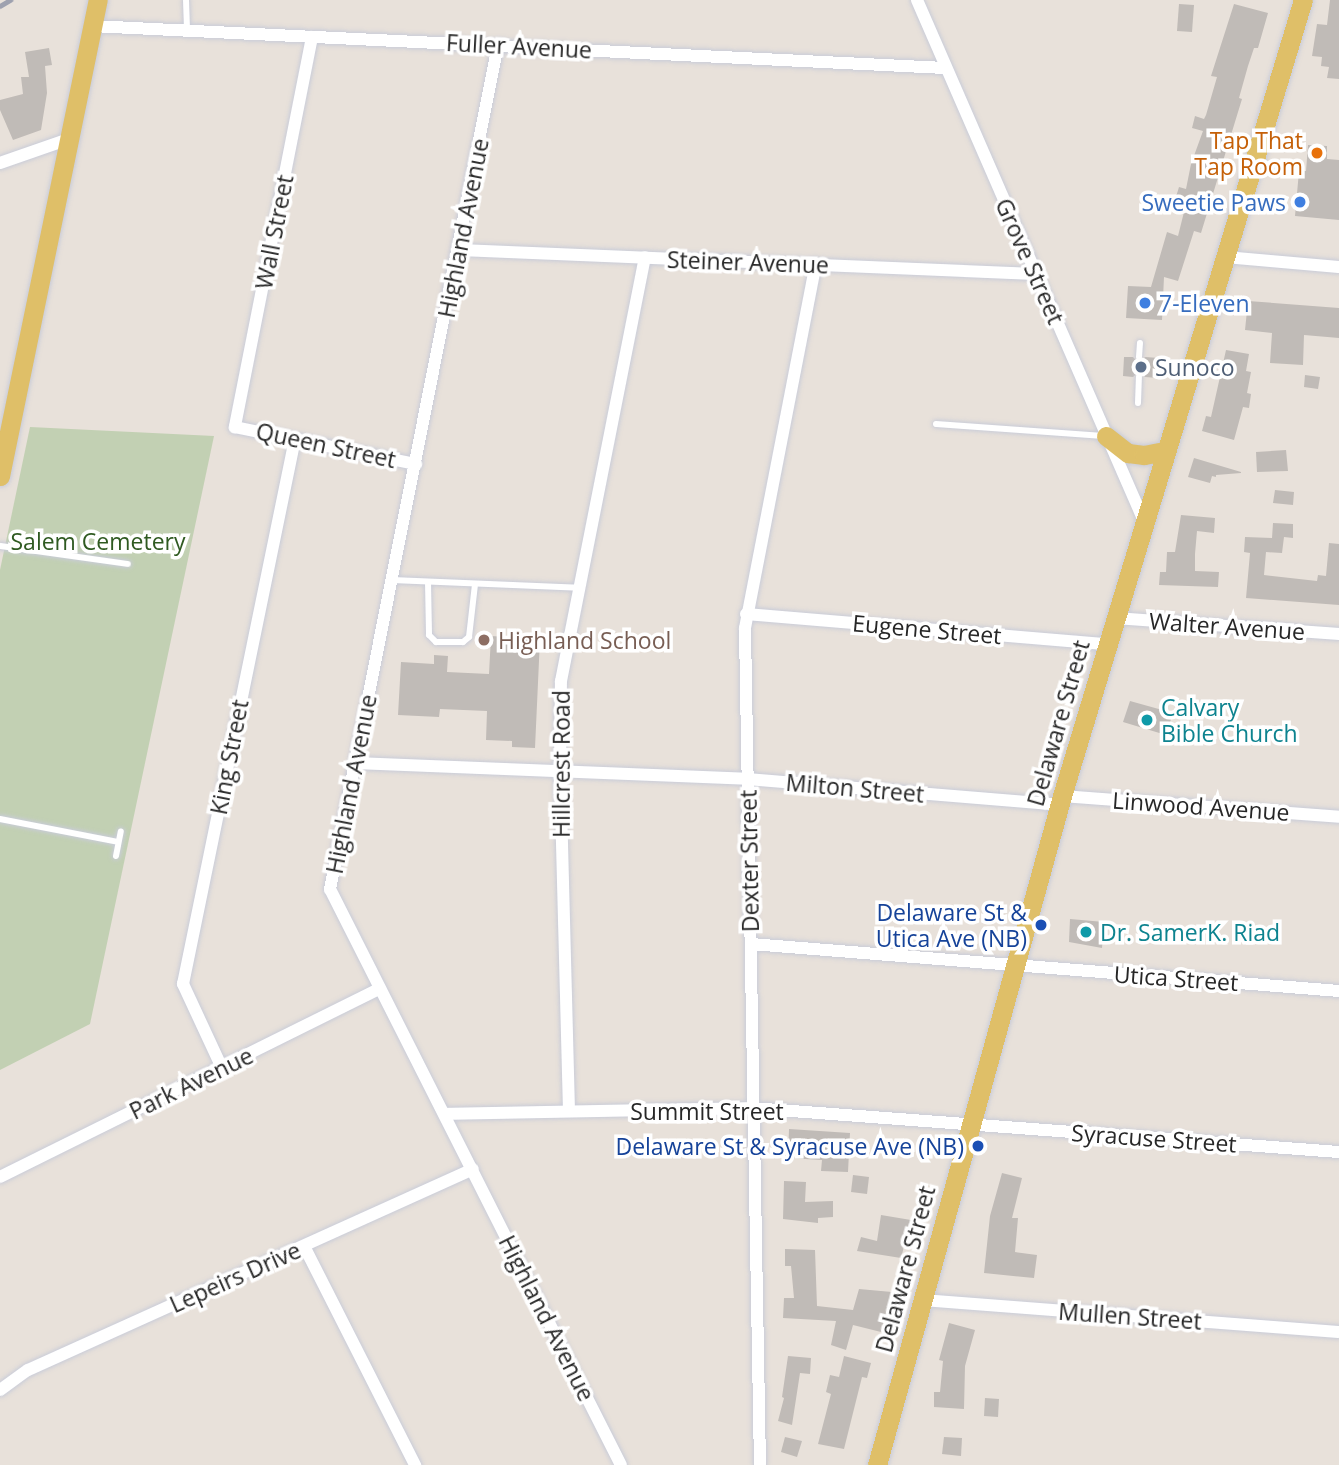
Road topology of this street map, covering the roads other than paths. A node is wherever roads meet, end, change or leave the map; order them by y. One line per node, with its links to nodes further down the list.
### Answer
1 (97, 0): 5 (main road)
2 (186, 0): 6 (lane)
3 (917, 0): 9 (street, Grove Street)
4 (1303, 0): 14 (main road, Delaware Street)
5 (92, 26): 6 (street, Fuller Avenue); 10 (main road)
6 (187, 30): 7 (street, Fuller Avenue)
7 (312, 37): 8 (street, Fuller Avenue); 23 (street, Wall Street)
8 (498, 45): 9 (street, Fuller Avenue); 12 (street, Highland Avenue)
9 (946, 68): 17 (street, Grove Street)
10 (69, 139): 11 (street); 28 (main road)
11 (0, 163)
12 (460, 250): 13 (street, Steiner Avenue); 27 (street, Highland Avenue)
13 (645, 257): 15 (street, Steiner Avenue); 35 (street, Hillcrest Road)
14 (1225, 257): 16 (street); 26 (main road, Delaware Street)
15 (816, 264): 17 (street, Steiner Avenue); 36 (street, Dexter Street)
16 (1339, 267)
17 (1036, 274): 24 (street, Grove Street)
18 (1140, 343): 19 (lane)
19 (1139, 357)
20 (1139, 377): 21 (lane)
21 (1138, 403)
22 (936, 424): 24 (lane)
23 (235, 427): 25 (street, Queen Street)
24 (1106, 436): 26 (main road); 29 (street, Grove Street)
25 (295, 439): 27 (street, Queen Street); 53 (street, King Street)
26 (1165, 451): 29 (main road, Delaware Street)
27 (416, 464): 32 (street, Highland Avenue)
28 (0, 476)
29 (1144, 521): 37 (main road, Delaware Street)
30 (0, 546): 31 (lane)
31 (128, 564)
32 (392, 580): 33 (lane); 40 (street, Highland Avenue)
33 (428, 582): 34 (lane); 34 (lane)
34 (475, 584): 35 (lane)
35 (579, 588): 41 (street, Hillcrest Road)
36 (746, 614): 39 (street, Eugene Street); 42 (street, Dexter Street)
37 (1115, 618): 38 (street, Walter Avenue); 39 (main road, Delaware Street)
38 (1339, 634)
39 (1107, 644): 43 (main road, Delaware Street)
40 (355, 763): 41 (street, Milton Street); 51 (street, Highland Avenue)
41 (560, 771): 42 (street, Milton Street); 55 (street, Hillcrest Road)
42 (747, 779): 43 (street, Milton Street); 49 (street, Dexter Street)
43 (1061, 801): 44 (street, Linwood Avenue); 50 (main road, Delaware Street)
44 (1339, 817)
45 (0, 819): 47 (lane)
46 (121, 831): 47 (lane)
47 (118, 842): 48 (lane)
48 (116, 856)
49 (751, 944): 50 (street, Utica Street); 54 (street, Dexter Street)
50 (1013, 965): 52 (street, Utica Street); 57 (main road, Delaware Street)
51 (380, 988): 53 (street, Park Avenue); 56 (street, Highland Avenue)
52 (1339, 990)
53 (222, 1068): 60 (street, Park Avenue)
54 (752, 1108): 55 (street, Summit Street); 57 (street, Summit Street); 67 (street, Dexter Street)
55 (569, 1111): 56 (street, Summit Street)
56 (445, 1114): 59 (street, Highland Avenue)
57 (969, 1124): 58 (street, Syracuse Street); 62 (main road, Delaware Street)
58 (1339, 1152)
59 (473, 1169): 61 (street, Lepeirs Drive); 66 (street, Highland Avenue)
60 (0, 1177)
61 (304, 1246): 64 (street, Lepeirs Drive); 65 (street)
62 (922, 1300): 63 (street, Mullen Street); 68 (main road, Delaware Street)
63 (1339, 1332)
64 (0, 1390)
65 (415, 1465)
66 (621, 1465)
67 (760, 1465)
68 (877, 1465)

